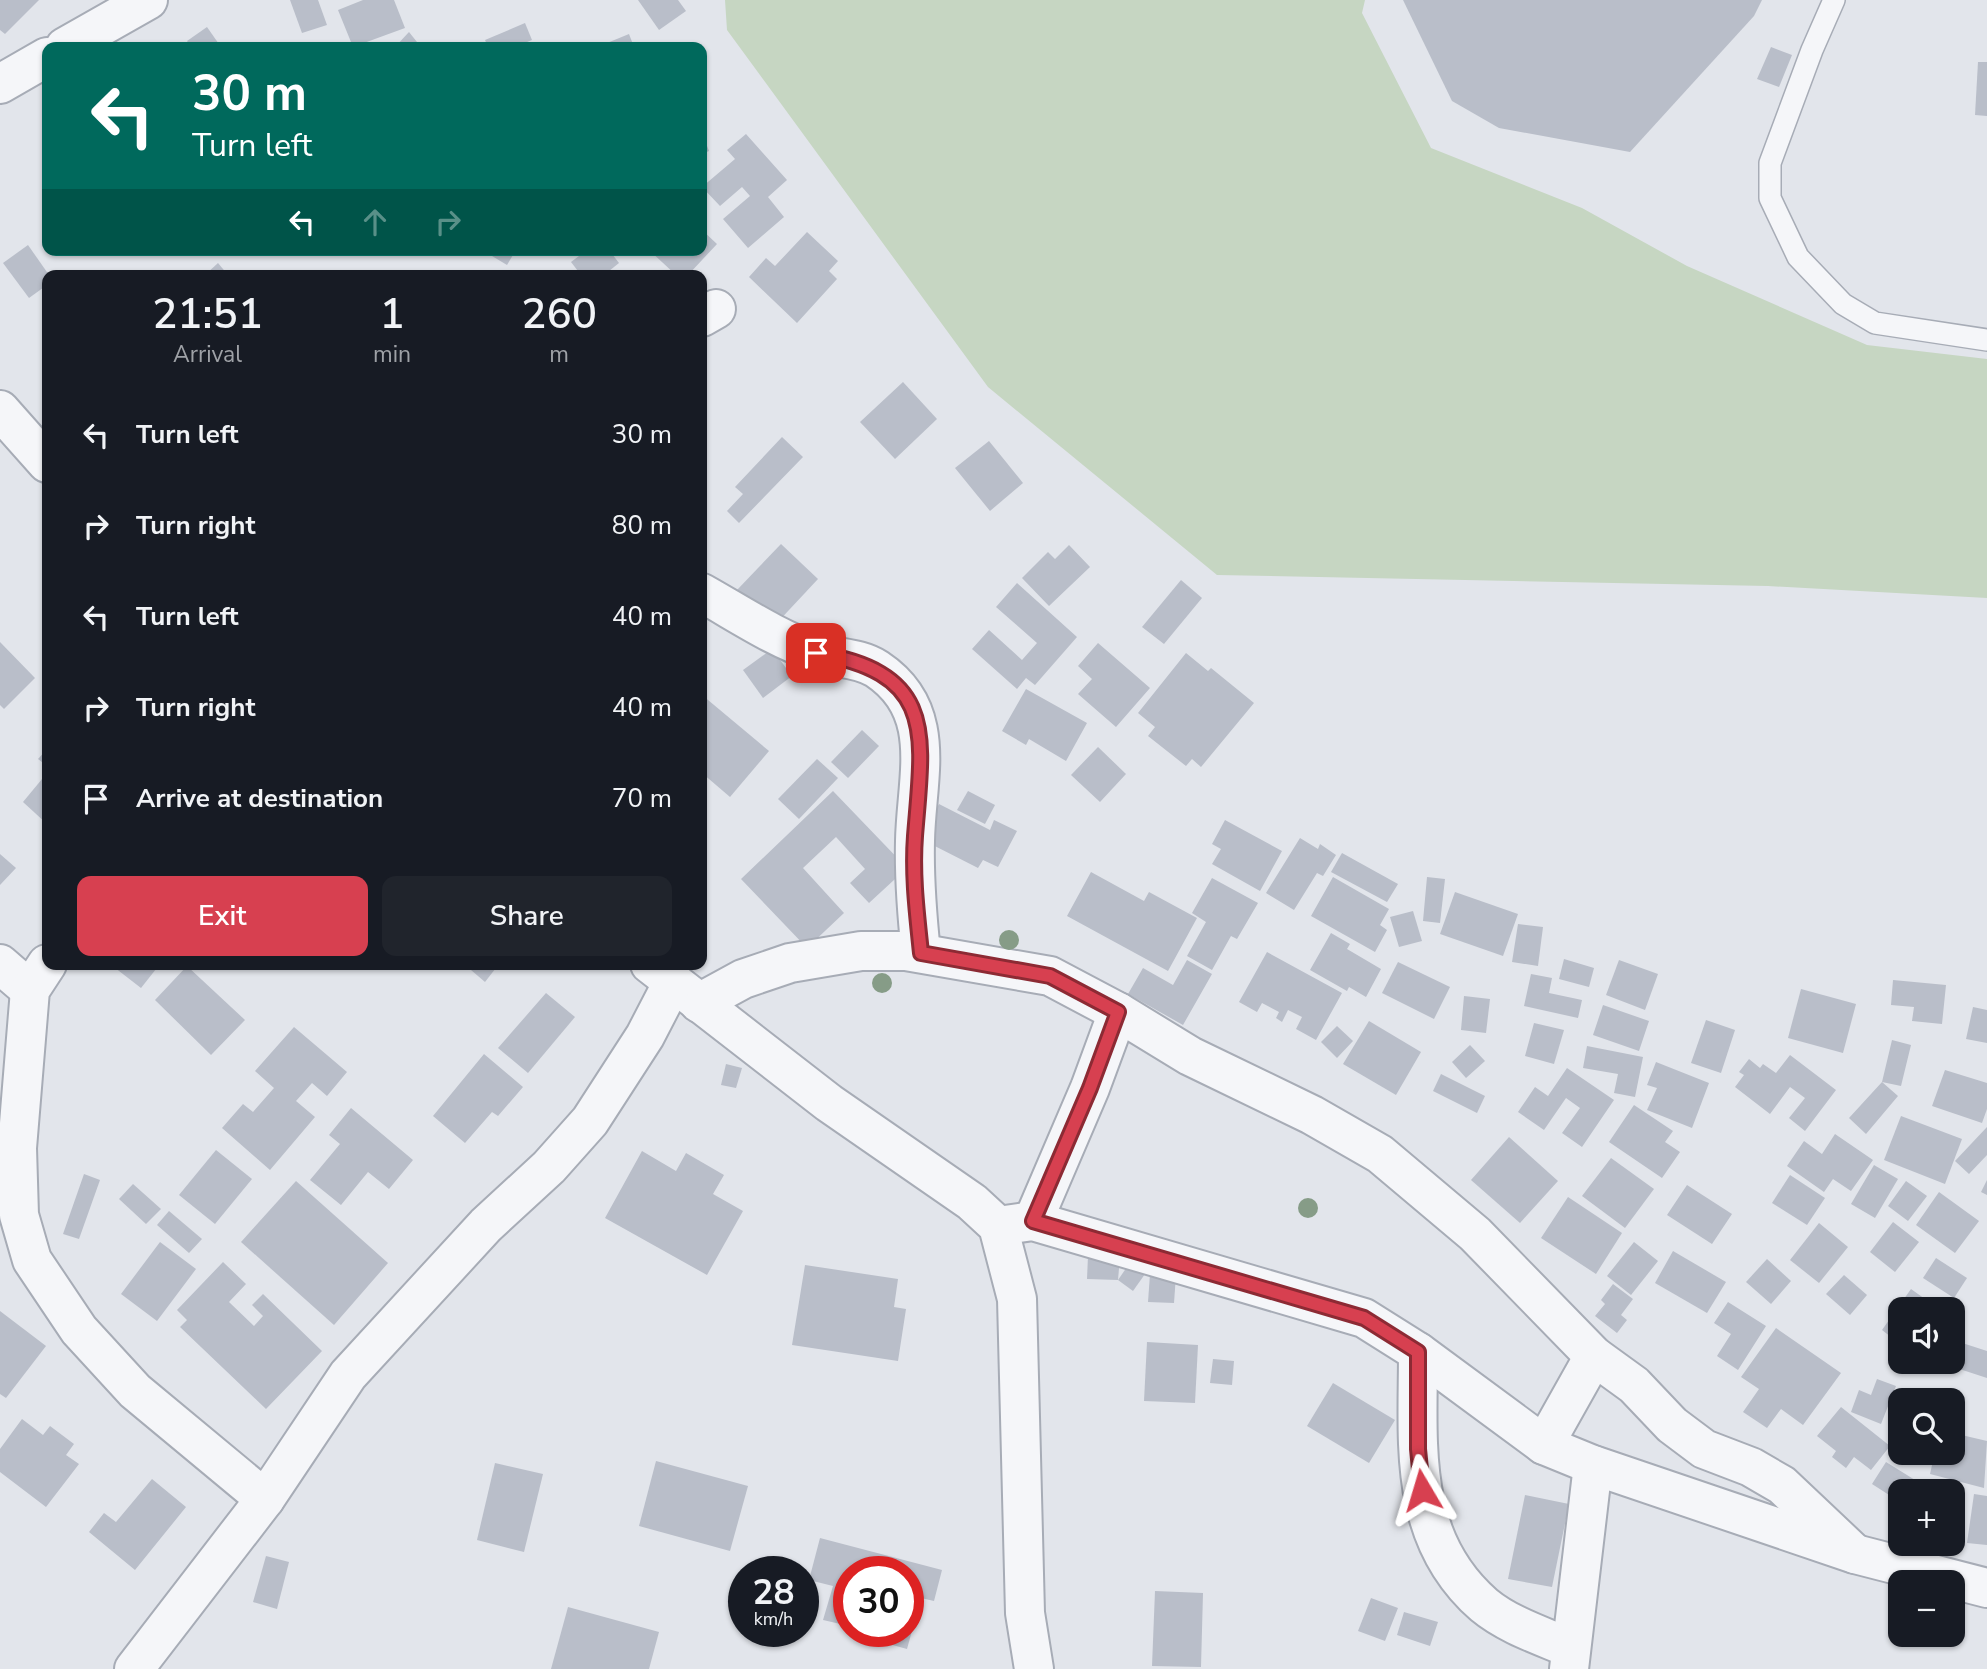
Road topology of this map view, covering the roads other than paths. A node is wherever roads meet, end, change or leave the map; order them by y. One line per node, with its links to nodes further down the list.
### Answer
1 (148, 0): 3 (street)
2 (1834, 0): 6 (lane)
3 (74, 42)
4 (42, 60): 5 (street)
5 (0, 84)
6 (1987, 340)
7 (0, 410): 8 (street)
8 (42, 457)
9 (707, 596): 10 (street)
10 (921, 953): 13 (street); 14 (street)
11 (0, 964): 12 (street)
12 (39, 977): 20 (street)
13 (674, 983): 15 (street); 20 (street)
14 (1118, 1012): 15 (street); 17 (street)
15 (1016, 1224): 16 (street); 25 (street)
16 (1418, 1352): 18 (street); 23 (street)
17 (1594, 1356): 18 (street); 21 (street)
18 (1544, 1445): 19 (street)
19 (1593, 1465): 21 (street); 23 (street)
20 (265, 1499): 24 (street)
21 (1855, 1554): 22 (street)
22 (1987, 1588)
23 (1570, 1658)
24 (134, 1669)
25 (1034, 1669)

